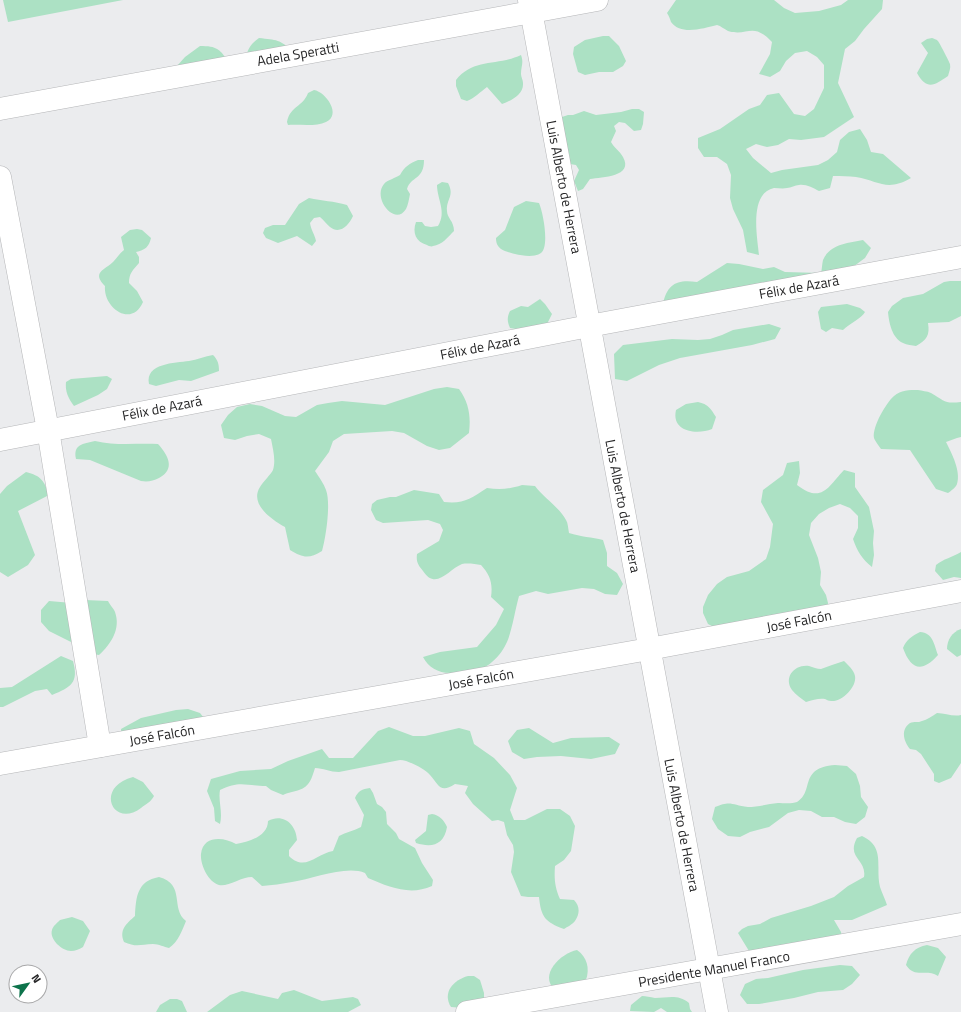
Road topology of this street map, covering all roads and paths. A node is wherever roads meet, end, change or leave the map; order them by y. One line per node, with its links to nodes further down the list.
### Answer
1 (597, 0): 2 (street, Adela Speratti)
2 (530, 6): 3 (street, Adela Speratti); 6 (street, Luis Alberto de Herrera)
3 (0, 109)
4 (0, 177): 7 (street)
5 (961, 257): 6 (street, Félix de Azará)
6 (589, 326): 7 (street, Félix de Azará); 10 (street, Luis Alberto de Herrera)
7 (48, 430): 8 (street, Félix de Azará); 11 (street)
8 (0, 440)
9 (961, 591): 10 (street, José Falcón)
10 (649, 649): 11 (street, José Falcón); 14 (street, Luis Alberto de Herrera)
11 (100, 746): 12 (street, José Falcón)
12 (0, 764)
13 (961, 924): 14 (street, Presidente Manuel Franco)
14 (709, 970): 15 (street, Presidente Manuel Franco); 16 (street, Luis Alberto de Herrera)
15 (467, 1012)
16 (717, 1012)

